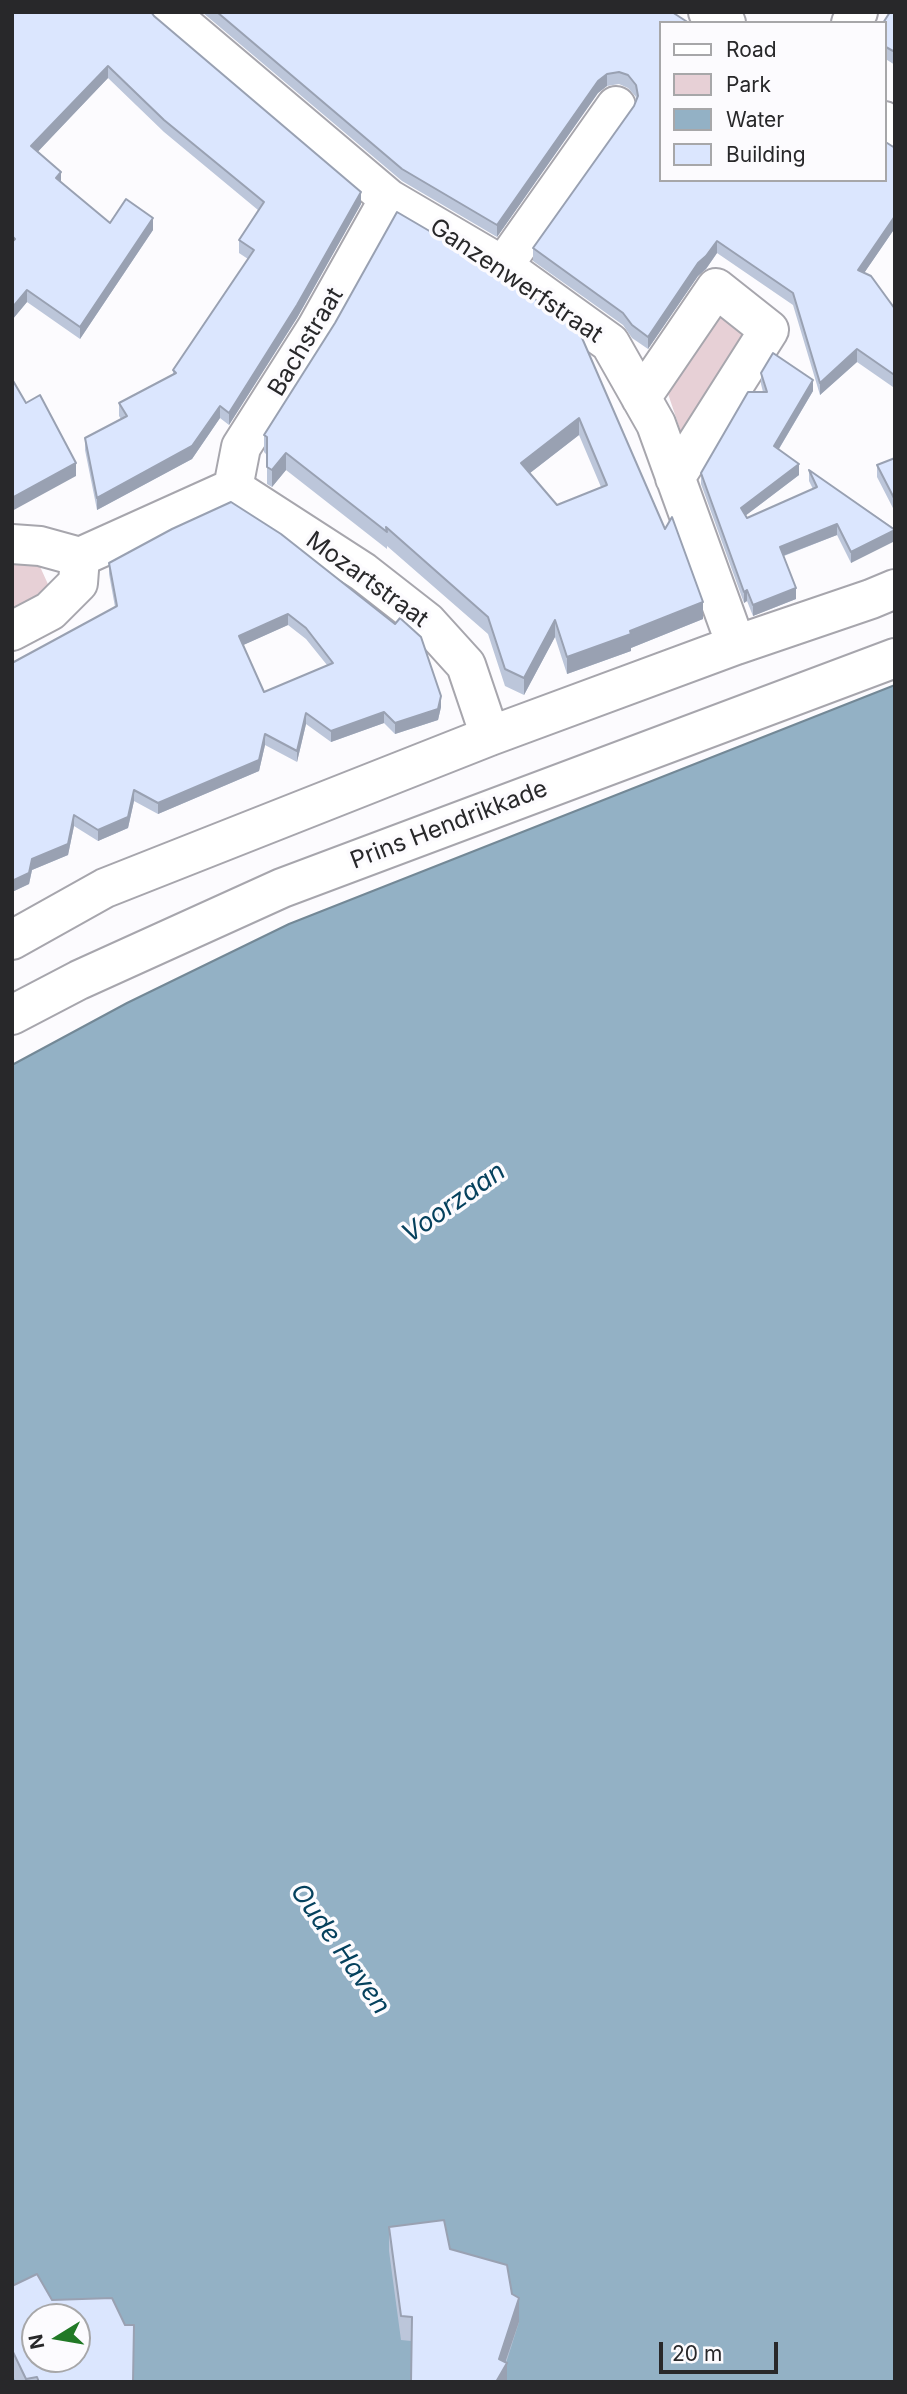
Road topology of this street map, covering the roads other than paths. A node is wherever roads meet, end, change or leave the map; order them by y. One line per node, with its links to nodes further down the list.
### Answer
1 (168, 12): 3 (street, Ganzenwerfstraat)
2 (616, 106): 4 (street)
3 (389, 199): 4 (street, Ganzenwerfstraat); 7 (street, Bachstraat)
4 (503, 266): 5 (street, Ganzenwerfstraat)
5 (641, 398): 6 (street, Ganzenwerfstraat); 6 (street)
6 (676, 478): 12 (street, Ganzenwerfstraat)
7 (233, 488): 9 (street); 14 (street, Mozartstraat)
8 (12, 544): 9 (street)
9 (80, 557): 11 (street)
10 (895, 589): 12 (street)
11 (12, 631)
12 (736, 645): 14 (street)
13 (895, 658): 16 (street, Prins Hendrikkade)
14 (490, 736): 15 (street)
15 (12, 940)
16 (12, 1015)

